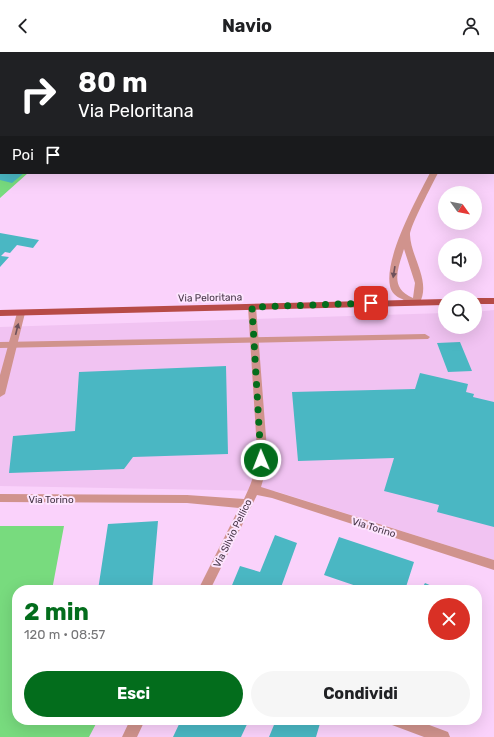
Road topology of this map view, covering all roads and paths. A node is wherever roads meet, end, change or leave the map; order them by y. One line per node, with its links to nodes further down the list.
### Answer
1 (433, 174): 2 (street)
2 (406, 236): 5 (street); 5 (street, one-way to 5)
3 (482, 301): 4 (main road)
4 (494, 301)
5 (416, 302): 6 (main road, Via Peloritana); 7 (main road, Via Peloritana)
6 (438, 302)
7 (252, 307): 9 (main road, Via Peloritana); 11 (street, Via Silvio Pellico)
8 (0, 313): 9 (main road, Via Peloritana)
9 (21, 313): 12 (street, one-way to 9)
10 (425, 337): 11 (street)
11 (255, 339): 12 (street); 15 (street, Via Silvio Pellico)
12 (13, 345): 13 (street); 14 (street)
13 (0, 346)
14 (0, 394)
15 (254, 490): 17 (street, Via Silvio Pellico); 18 (street, Via Torino)
16 (0, 498): 17 (street, Via Torino)
17 (246, 504): 19 (street, Via Silvio Pellico)
18 (494, 564)
19 (206, 585)
20 (135, 725): 22 (street)
21 (411, 725): 23 (street)
22 (129, 737)
23 (443, 737)

